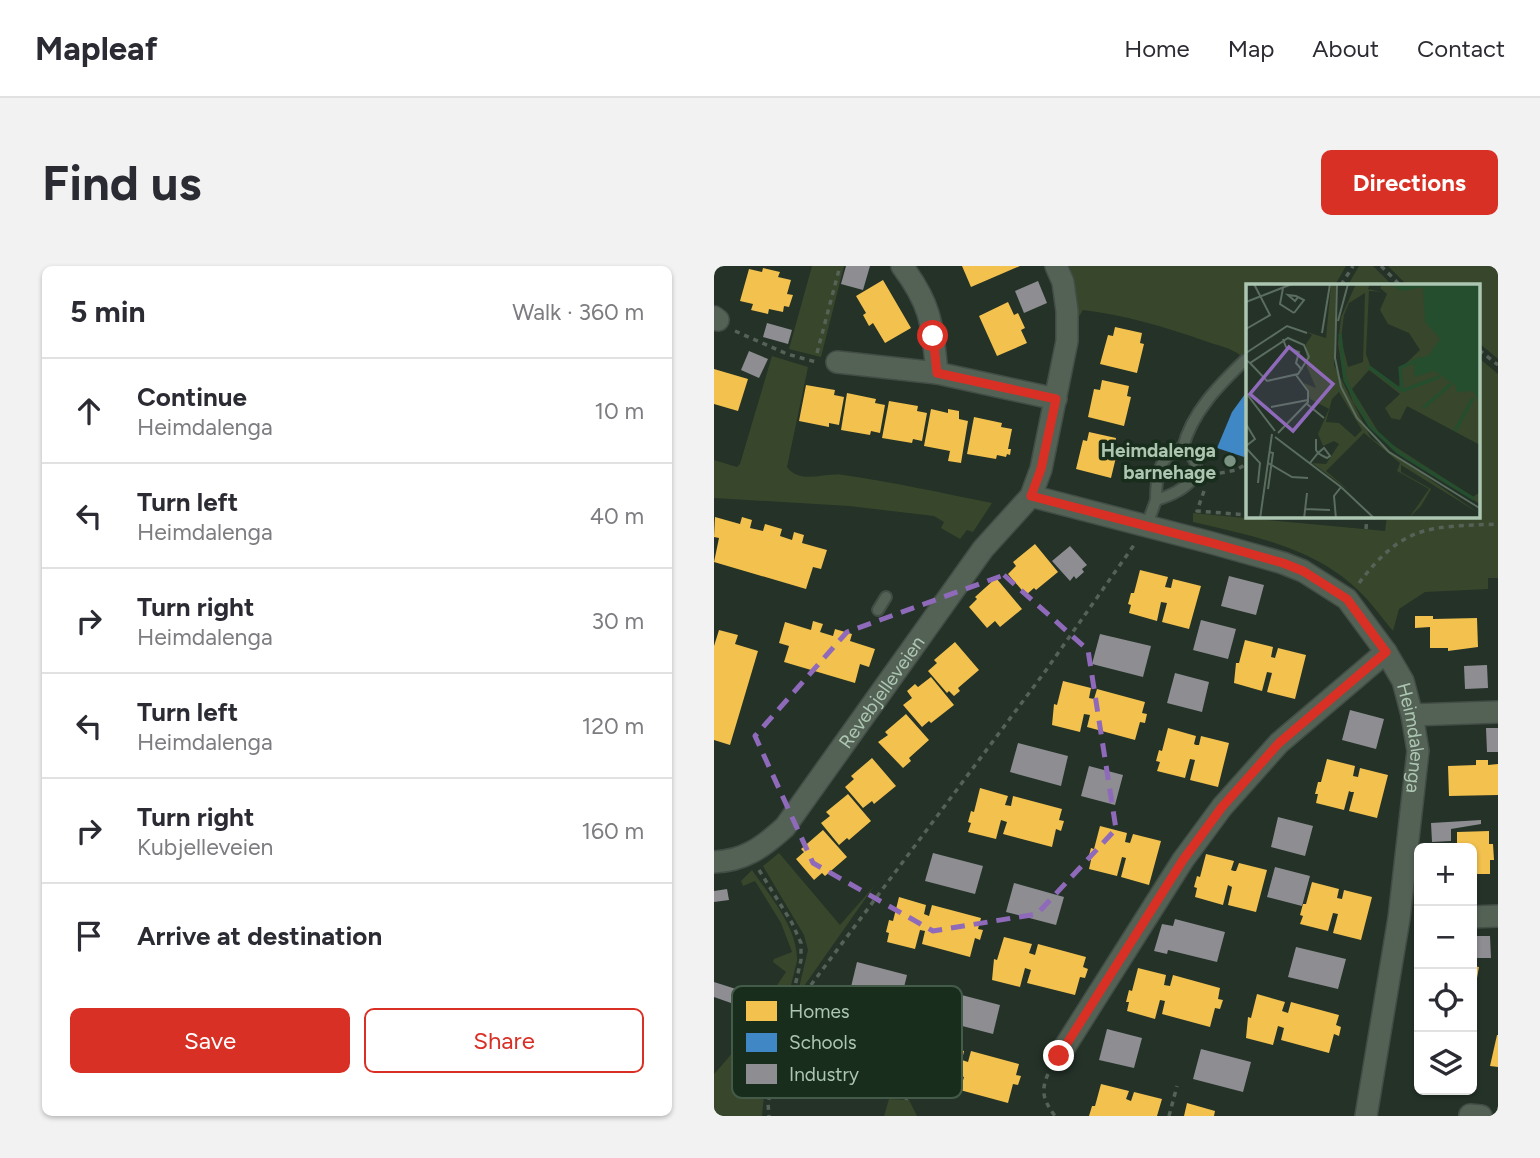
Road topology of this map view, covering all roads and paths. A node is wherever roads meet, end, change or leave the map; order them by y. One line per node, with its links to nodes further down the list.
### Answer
1 (840, 266): 11 (path)
2 (902, 266): 14 (street)
3 (1056, 266): 15 (street)
4 (1353, 266): 6 (path)
5 (1381, 266): 7 (path)
6 (1341, 284)
7 (1398, 284)
8 (716, 319): 11 (path)
9 (1480, 351): 13 (path)
10 (1245, 360): 16 (lane)
11 (814, 362): 12 (path)
12 (836, 362): 14 (street)
13 (1498, 365)
14 (937, 373): 15 (street)
15 (1056, 399): 20 (street)
16 (1183, 448): 19 (lane); 21 (lane)
17 (1246, 464): 18 (path)
18 (1210, 475): 19 (path); 22 (path)
19 (1194, 476): 21 (lane)
20 (1031, 496): 25 (street, Heimdalenga); 33 (street, Revebjelleveien)
21 (1156, 500): 25 (lane)
22 (1246, 515)
23 (1367, 518): 26 (path)
24 (1498, 524): 28 (path)
25 (1147, 525): 28 (street, Heimdalenga); 39 (path)
26 (1366, 529)
27 (886, 597): 29 (lane)
28 (1347, 599): 30 (street, Heimdalenga)
29 (878, 610)
30 (1386, 652): 32 (street, Heimdalenga); 40 (street)
31 (1498, 712): 32 (street)
32 (1412, 715): 37 (street, Heimdalenga)
33 (751, 853): 34 (street, Revebjelleveien); 38 (path)
34 (714, 862)
35 (1498, 916): 36 (street)
36 (1477, 917)
37 (1409, 918): 46 (street, Heimdalenga)
38 (795, 986)
39 (810, 986)
40 (1059, 1056): 44 (path)
41 (1177, 1086): 45 (path)
42 (769, 1098): 43 (path)
43 (769, 1116)
44 (1055, 1116)
45 (1169, 1116)
46 (1366, 1116)

